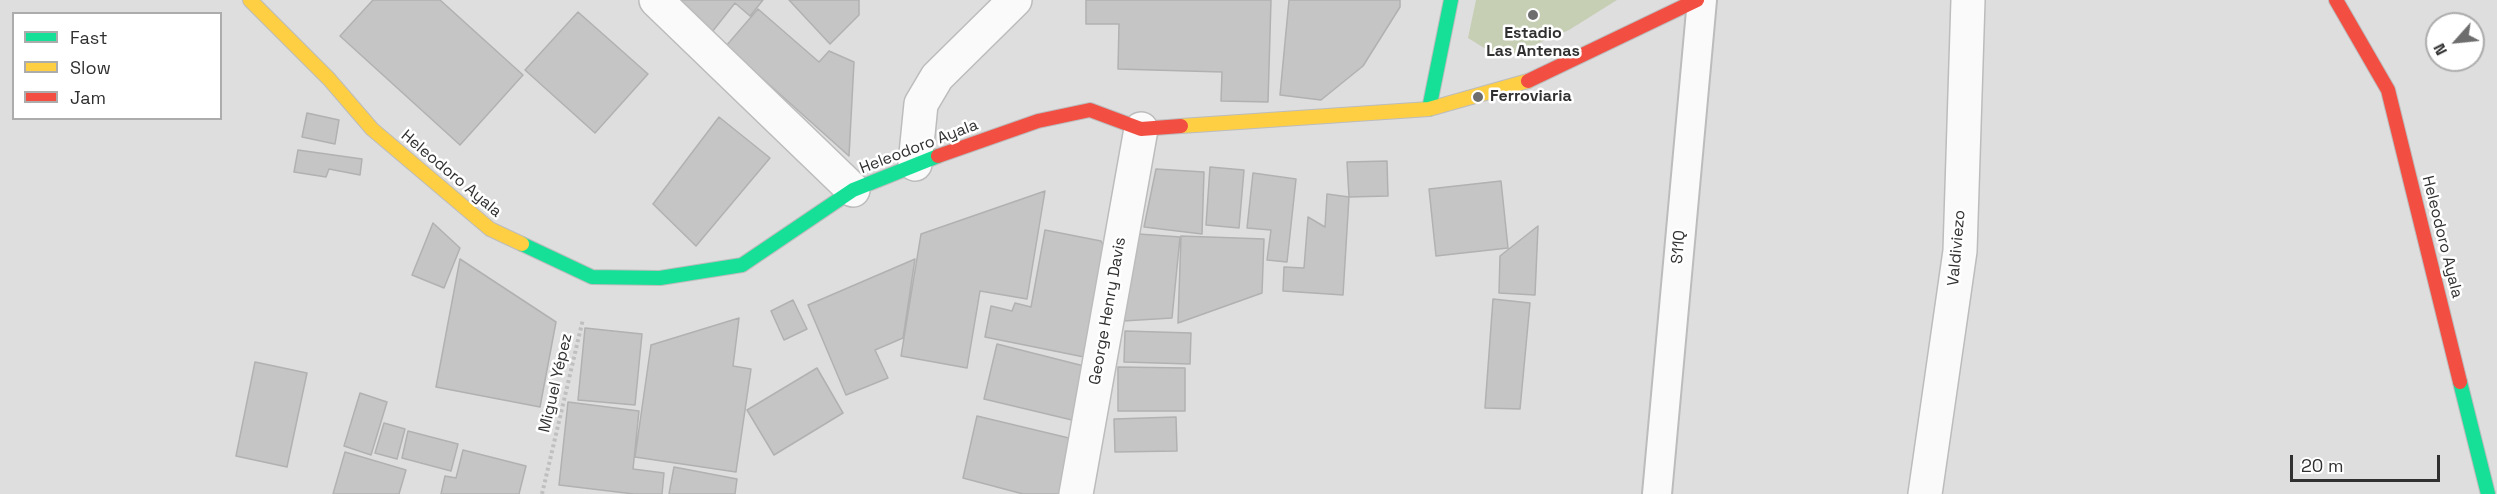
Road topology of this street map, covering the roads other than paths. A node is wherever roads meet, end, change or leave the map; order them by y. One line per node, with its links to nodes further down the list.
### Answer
1 (250, 0): 12 (street, Heleodoro Ayala)
2 (656, 0): 12 (street)
3 (1015, 0): 11 (street)
4 (1451, 0): 9 (street)
5 (1697, 0): 9 (street, Heleodoro Ayala)
6 (1702, 0): 14 (lane, S11Q)
7 (1968, 0): 15 (street, Valdiviezo)
8 (2336, 0): 16 (street, Heleodoro Ayala)
9 (1429, 109): 10 (street, Heleodoro Ayala)
10 (1141, 129): 11 (street, Heleodoro Ayala); 13 (street, George Henry Davis)
11 (915, 164): 12 (street, Heleodoro Ayala)
12 (853, 190)
13 (1076, 494)
14 (1657, 494)
15 (1925, 494)
16 (2488, 494)

